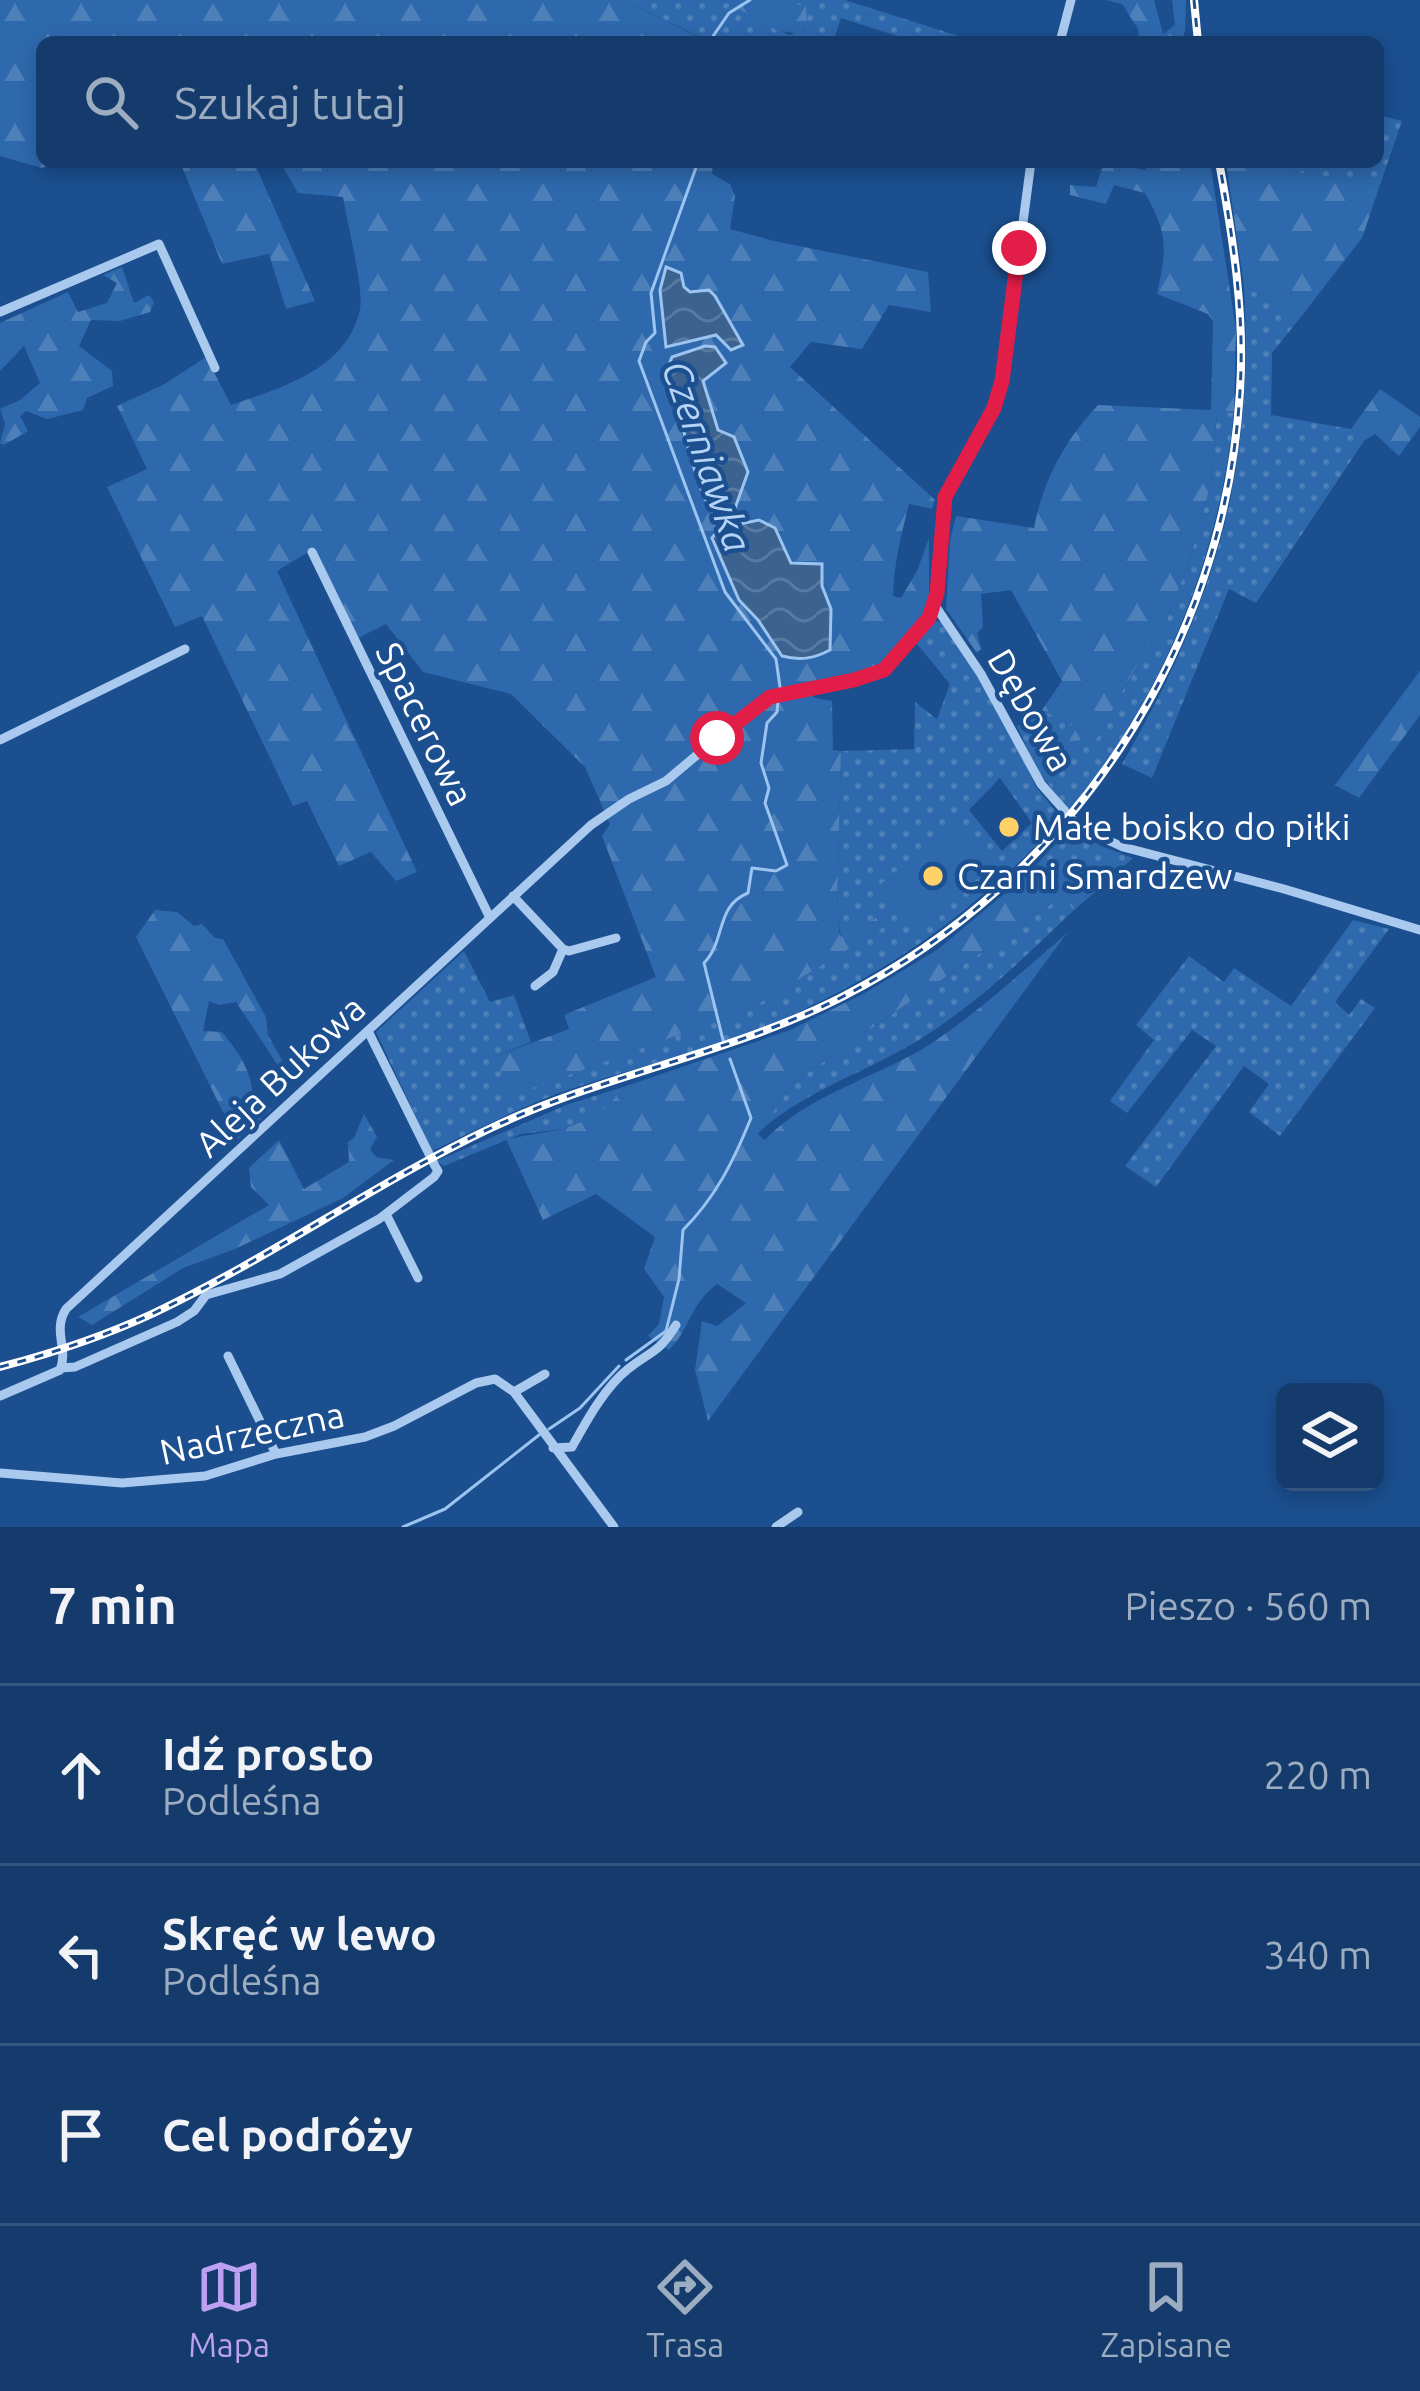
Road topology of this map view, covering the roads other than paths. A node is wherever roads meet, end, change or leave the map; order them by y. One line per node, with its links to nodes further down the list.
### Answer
1 (1071, 0): 2 (street)
2 (1062, 36)
3 (1030, 168): 7 (street)
4 (0, 312): 5 (street)
5 (215, 368)
6 (312, 552): 13 (street, Spacerowa)
7 (934, 604): 8 (street); 9 (street, Dębowa)
8 (929, 618): 9 (street, Dębowa); 12 (street, Aleja Bukowa)
9 (950, 626): 14 (street, Dębowa)
10 (185, 649): 11 (street)
11 (0, 740)
12 (513, 896): 13 (street, Aleja Bukowa); 16 (street)
13 (490, 918): 18 (street, Aleja Bukowa)
14 (1420, 930)
15 (616, 938): 16 (street)
16 (563, 949): 17 (street)
17 (535, 986)
18 (368, 1031): 19 (street); 23 (street, Aleja Bukowa)
19 (386, 1214): 20 (street); 23 (street)
20 (418, 1278)
21 (676, 1325): 27 (street)
22 (228, 1356): 29 (street)
23 (61, 1368): 26 (street)
24 (545, 1374): 25 (street)
25 (514, 1392): 28 (street); 29 (street, Nadrzeczna)
26 (0, 1396)
27 (572, 1447): 28 (street); 30 (street)
28 (553, 1448): 30 (street)
29 (276, 1454): 31 (street, Nadrzeczna)
30 (569, 1469): 33 (street)
31 (0, 1473)
32 (798, 1511): 34 (street)
33 (614, 1527)
34 (776, 1527)

